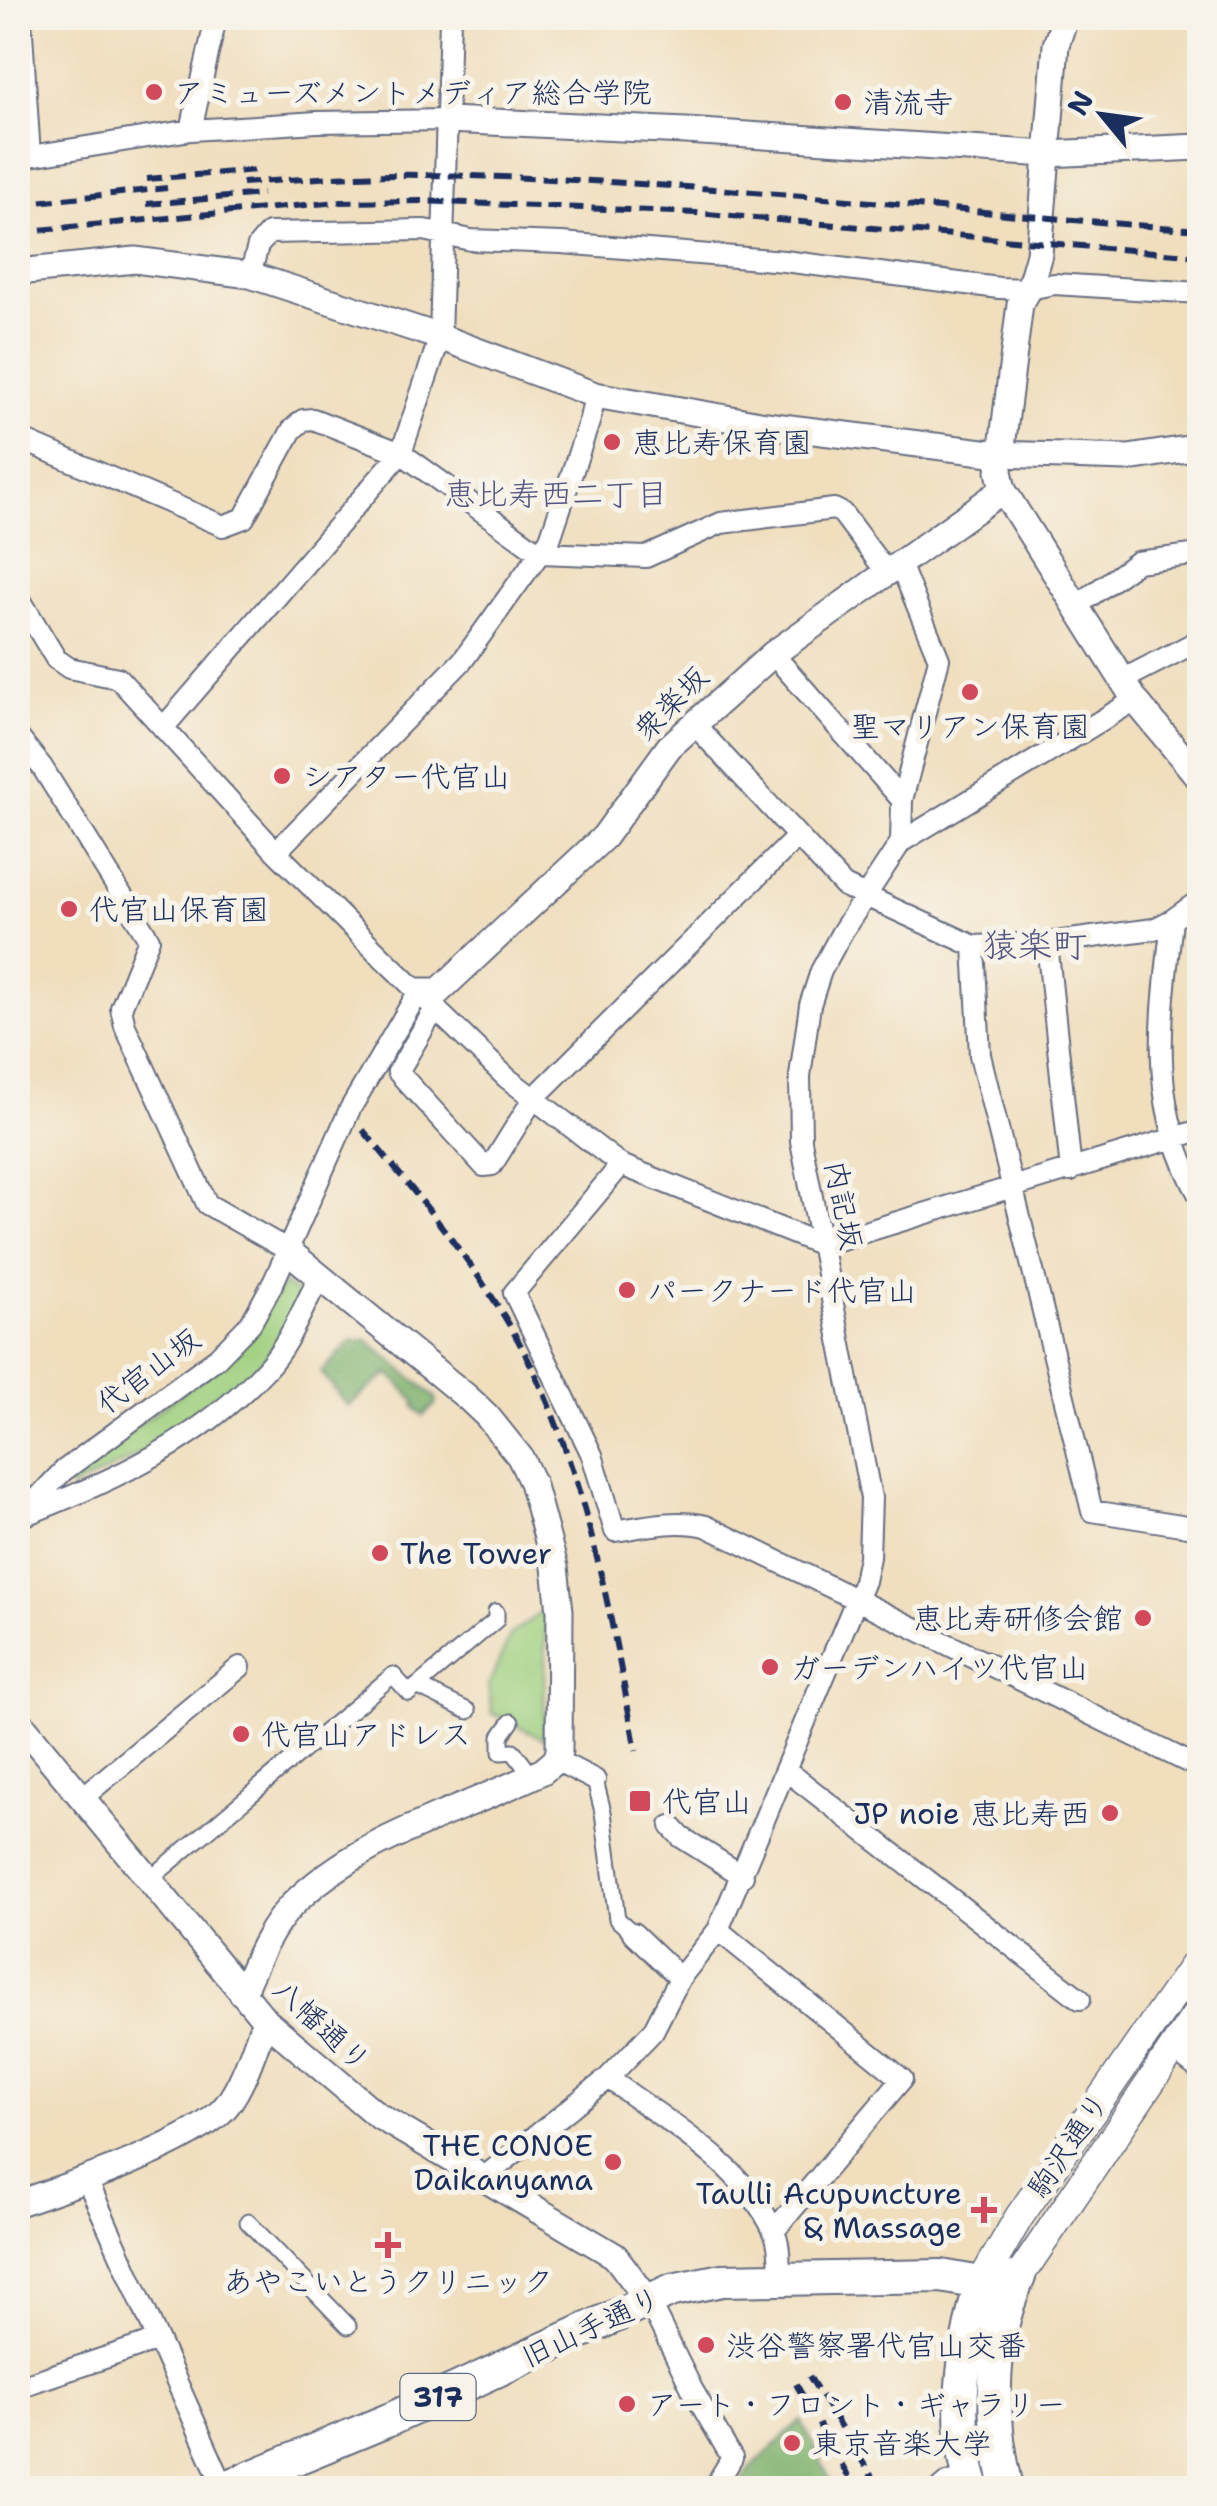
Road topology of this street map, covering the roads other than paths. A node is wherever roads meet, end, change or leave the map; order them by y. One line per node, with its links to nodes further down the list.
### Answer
1 (20, 18): 9 (street)
2 (216, 18): 6 (street)
3 (450, 18): 5 (street)
4 (1065, 18): 8 (street)
5 (448, 120): 6 (street); 8 (street); 10 (street)
6 (192, 130): 9 (street)
7 (1200, 147): 8 (street)
8 (1047, 154): 13 (street)
9 (24, 157)
10 (445, 235): 12 (street); 13 (street); 15 (street)
11 (18, 272): 12 (street)
12 (250, 275): 15 (street)
13 (1029, 289): 14 (street); 20 (street)
14 (1200, 293)
15 (440, 337): 16 (street); 19 (street)
16 (595, 395): 20 (street); 22 (street)
17 (18, 438): 19 (street)
18 (1200, 447): 20 (street)
19 (401, 453): 22 (street); 31 (street)
20 (999, 454): 21 (street)
21 (1003, 490): 24 (street, 衆楽坂); 26 (street)
22 (540, 553): 24 (street); 37 (street)
23 (1200, 554): 26 (street)
24 (894, 569): 28 (street, 衆楽坂); 34 (street)
25 (18, 596): 31 (street)
26 (1078, 606): 29 (street)
27 (1200, 640): 29 (street)
28 (773, 654): 30 (street, 衆楽坂); 34 (street)
29 (1129, 690): 33 (street); 36 (street)
30 (694, 724): 35 (street); 43 (street, 衆楽坂)
31 (163, 728): 37 (street)
32 (18, 736): 52 (street)
33 (1200, 779)
34 (902, 800): 36 (street)
35 (797, 837): 38 (street); 44 (street)
36 (900, 842): 38 (street, 内記坂)
37 (276, 852): 43 (street)
38 (865, 894): 42 (street); 51 (street, 内記坂)
39 (1200, 900): 40 (street)
40 (1172, 920): 41 (street); 46 (street)
41 (1048, 942): 42 (street); 48 (street)
42 (974, 946): 49 (street)
43 (427, 999): 44 (street); 44 (street); 52 (street, 代官山坂)
44 (533, 1100): 47 (street)
45 (1200, 1130): 46 (street)
46 (1173, 1138): 48 (street); 50 (street)
47 (621, 1164): 51 (street); 56 (street)
48 (1071, 1172): 49 (street)
49 (1014, 1189): 51 (street); 55 (street)
50 (1200, 1197)
51 (822, 1245): 56 (street, 内記坂)
52 (286, 1249): 53 (street); 54 (street, 代官山坂)
53 (320, 1276): 54 (street); 63 (street)
54 (19, 1518)
55 (1200, 1528)
56 (857, 1599): 65 (street); 66 (street, 内記坂)
57 (496, 1612): 59 (street)
58 (240, 1667): 68 (street)
59 (418, 1686): 60 (street); 71 (street)
60 (468, 1711)
61 (18, 1720): 68 (street, 八幡通り)
62 (511, 1722): 64 (street)
63 (556, 1760): 67 (street); 76 (street)
64 (525, 1767)
65 (1200, 1768)
66 (787, 1771): 70 (street, 内記坂); 77 (street)
67 (595, 1780): 73 (street)
68 (82, 1798): 71 (street, 八幡通り)
69 (672, 1826): 70 (street)
70 (743, 1876): 72 (street, 内記坂)
71 (149, 1880): 76 (street, 八幡通り)
72 (718, 1930): 75 (street, 内記坂); 87 (street)
73 (633, 1933): 75 (street)
74 (1200, 1956): 90 (main road, 駒沢通り)
75 (680, 1978): 82 (street, 内記坂)
76 (242, 1993): 79 (street, 八幡通り)
77 (1080, 1999)
78 (1200, 2010): 80 (main road, 駒沢通り)
79 (265, 2020): 83 (street, 八幡通り); 84 (street)
80 (1173, 2048): 81 (street); 88 (main road, 駒沢通り)
81 (1200, 2070)
82 (608, 2078): 83 (street, 内記坂); 87 (street)
83 (482, 2178): 91 (street, 八幡通り)
84 (87, 2180): 85 (street); 94 (street)
85 (18, 2202)
86 (248, 2222): 93 (street)
87 (774, 2231): 89 (street)
88 (1020, 2276): 90 (main road, 旧山手通り / 317); 92 (main road, 駒沢通り)
89 (780, 2279): 90 (main road, 旧山手通り / 317); 91 (main road, 旧山手通り / 317)
90 (981, 2284): 92 (main road); 96 (main road, 駒沢通り)
91 (648, 2300): 97 (main road, 旧山手通り / 317); 98 (street)
92 (1003, 2316): 99 (main road, 駒沢通り)
93 (348, 2326)
94 (158, 2340): 95 (street); 97 (street)
95 (18, 2386)
96 (961, 2484)
97 (224, 2488)
98 (714, 2488)
99 (1006, 2488)

